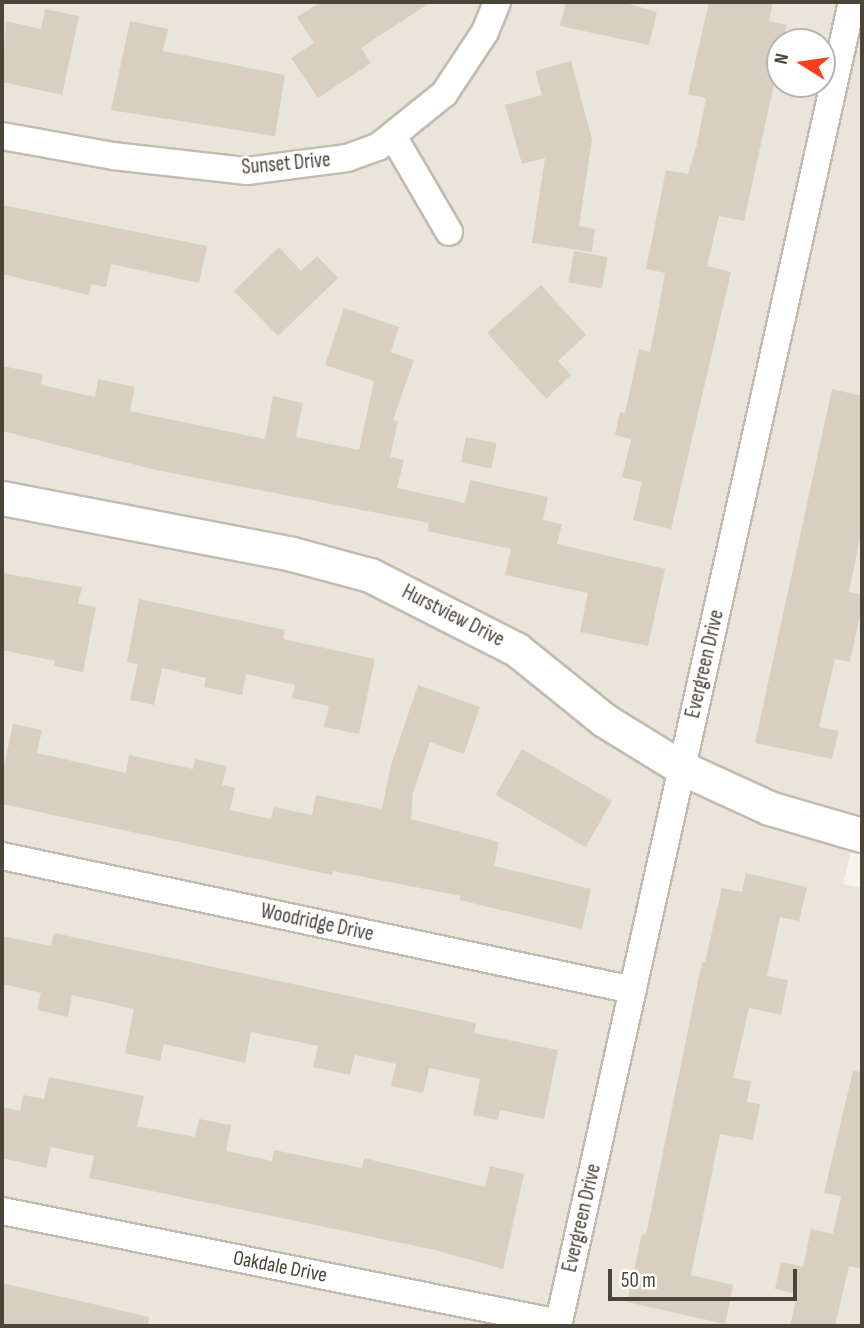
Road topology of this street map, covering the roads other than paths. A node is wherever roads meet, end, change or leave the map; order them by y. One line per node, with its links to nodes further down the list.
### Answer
1 (497, 2): 4 (street, Sunset Drive)
2 (852, 2): 7 (street, Evergreen Drive)
3 (2, 136): 4 (street, Sunset Drive)
4 (393, 136): 5 (street)
5 (449, 232)
6 (2, 498): 7 (street, Hurstview Drive)
7 (682, 768): 8 (street, Hurstview Drive); 10 (street, Evergreen Drive)
8 (862, 835)
9 (2, 856): 10 (street, Woodridge Drive)
10 (633, 990): 12 (street, Evergreen Drive)
11 (2, 1211): 12 (street, Oakdale Drive)
12 (558, 1324)

